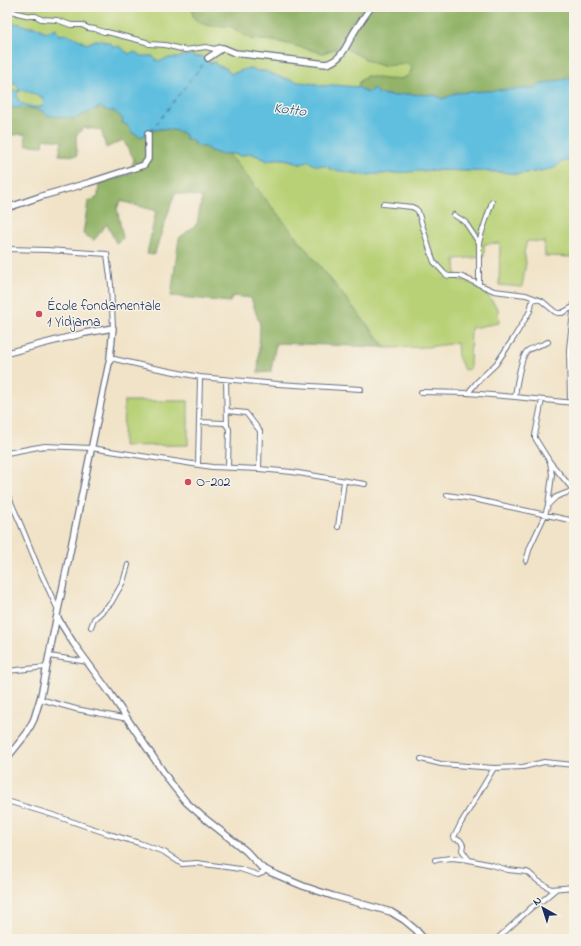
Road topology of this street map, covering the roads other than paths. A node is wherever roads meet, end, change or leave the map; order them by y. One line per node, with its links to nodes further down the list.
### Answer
1 (371, 7): 3 (main road)
2 (7, 9): 3 (street)
3 (222, 48): 4 (main road)
4 (208, 58)
5 (148, 134): 8 (main road)
6 (492, 202): 10 (street)
7 (383, 204): 12 (street)
8 (7, 208)
9 (454, 215): 10 (street)
10 (479, 243): 12 (street)
11 (7, 249): 15 (street)
12 (479, 284): 13 (street)
13 (533, 298): 14 (street); 23 (street)
14 (574, 305): 26 (street)
15 (113, 328): 17 (main road); 18 (main road)
16 (548, 342): 24 (street)
17 (7, 353)
18 (110, 358): 19 (street); 30 (main road)
19 (200, 377): 20 (street); 28 (street)
20 (226, 380): 21 (street); 27 (street)
21 (361, 389)
22 (421, 392): 23 (street)
23 (468, 393): 24 (street)
24 (515, 397): 25 (street)
25 (542, 400): 26 (street); 32 (street)
26 (572, 403)
27 (227, 412): 29 (street); 35 (street)
28 (199, 422): 29 (street); 33 (street)
29 (227, 426): 34 (street)
30 (91, 448): 31 (street); 33 (street); 47 (main road)
31 (7, 453)
32 (550, 462): 38 (street); 41 (street)
33 (198, 464): 34 (street)
34 (228, 467): 35 (street)
35 (259, 469): 36 (street)
36 (344, 481): 37 (street); 44 (street)
37 (365, 484)
38 (574, 490): 41 (street)
39 (7, 493): 47 (street)
40 (447, 495): 42 (street)
41 (548, 505): 42 (street)
42 (545, 515): 43 (street); 45 (street)
43 (574, 521)
44 (338, 527)
45 (526, 562)
46 (128, 566): 49 (street)
47 (58, 610): 48 (main road)
48 (57, 617): 50 (main road); 51 (main road)
49 (91, 627)
50 (49, 656): 51 (street); 52 (main road)
51 (88, 662): 55 (main road)
52 (47, 667): 53 (street); 54 (main road)
53 (8, 672)
54 (40, 699): 55 (street); 56 (main road)
55 (128, 719): 63 (main road)
56 (7, 758)
57 (421, 759): 59 (street)
58 (574, 765): 59 (street)
59 (494, 768): 62 (street)
60 (7, 801): 63 (street)
61 (435, 860): 62 (street)
62 (469, 860): 65 (street)
63 (263, 868): 66 (main road)
64 (574, 887): 65 (street)
65 (557, 889): 67 (street)
66 (424, 939)
67 (497, 939)

